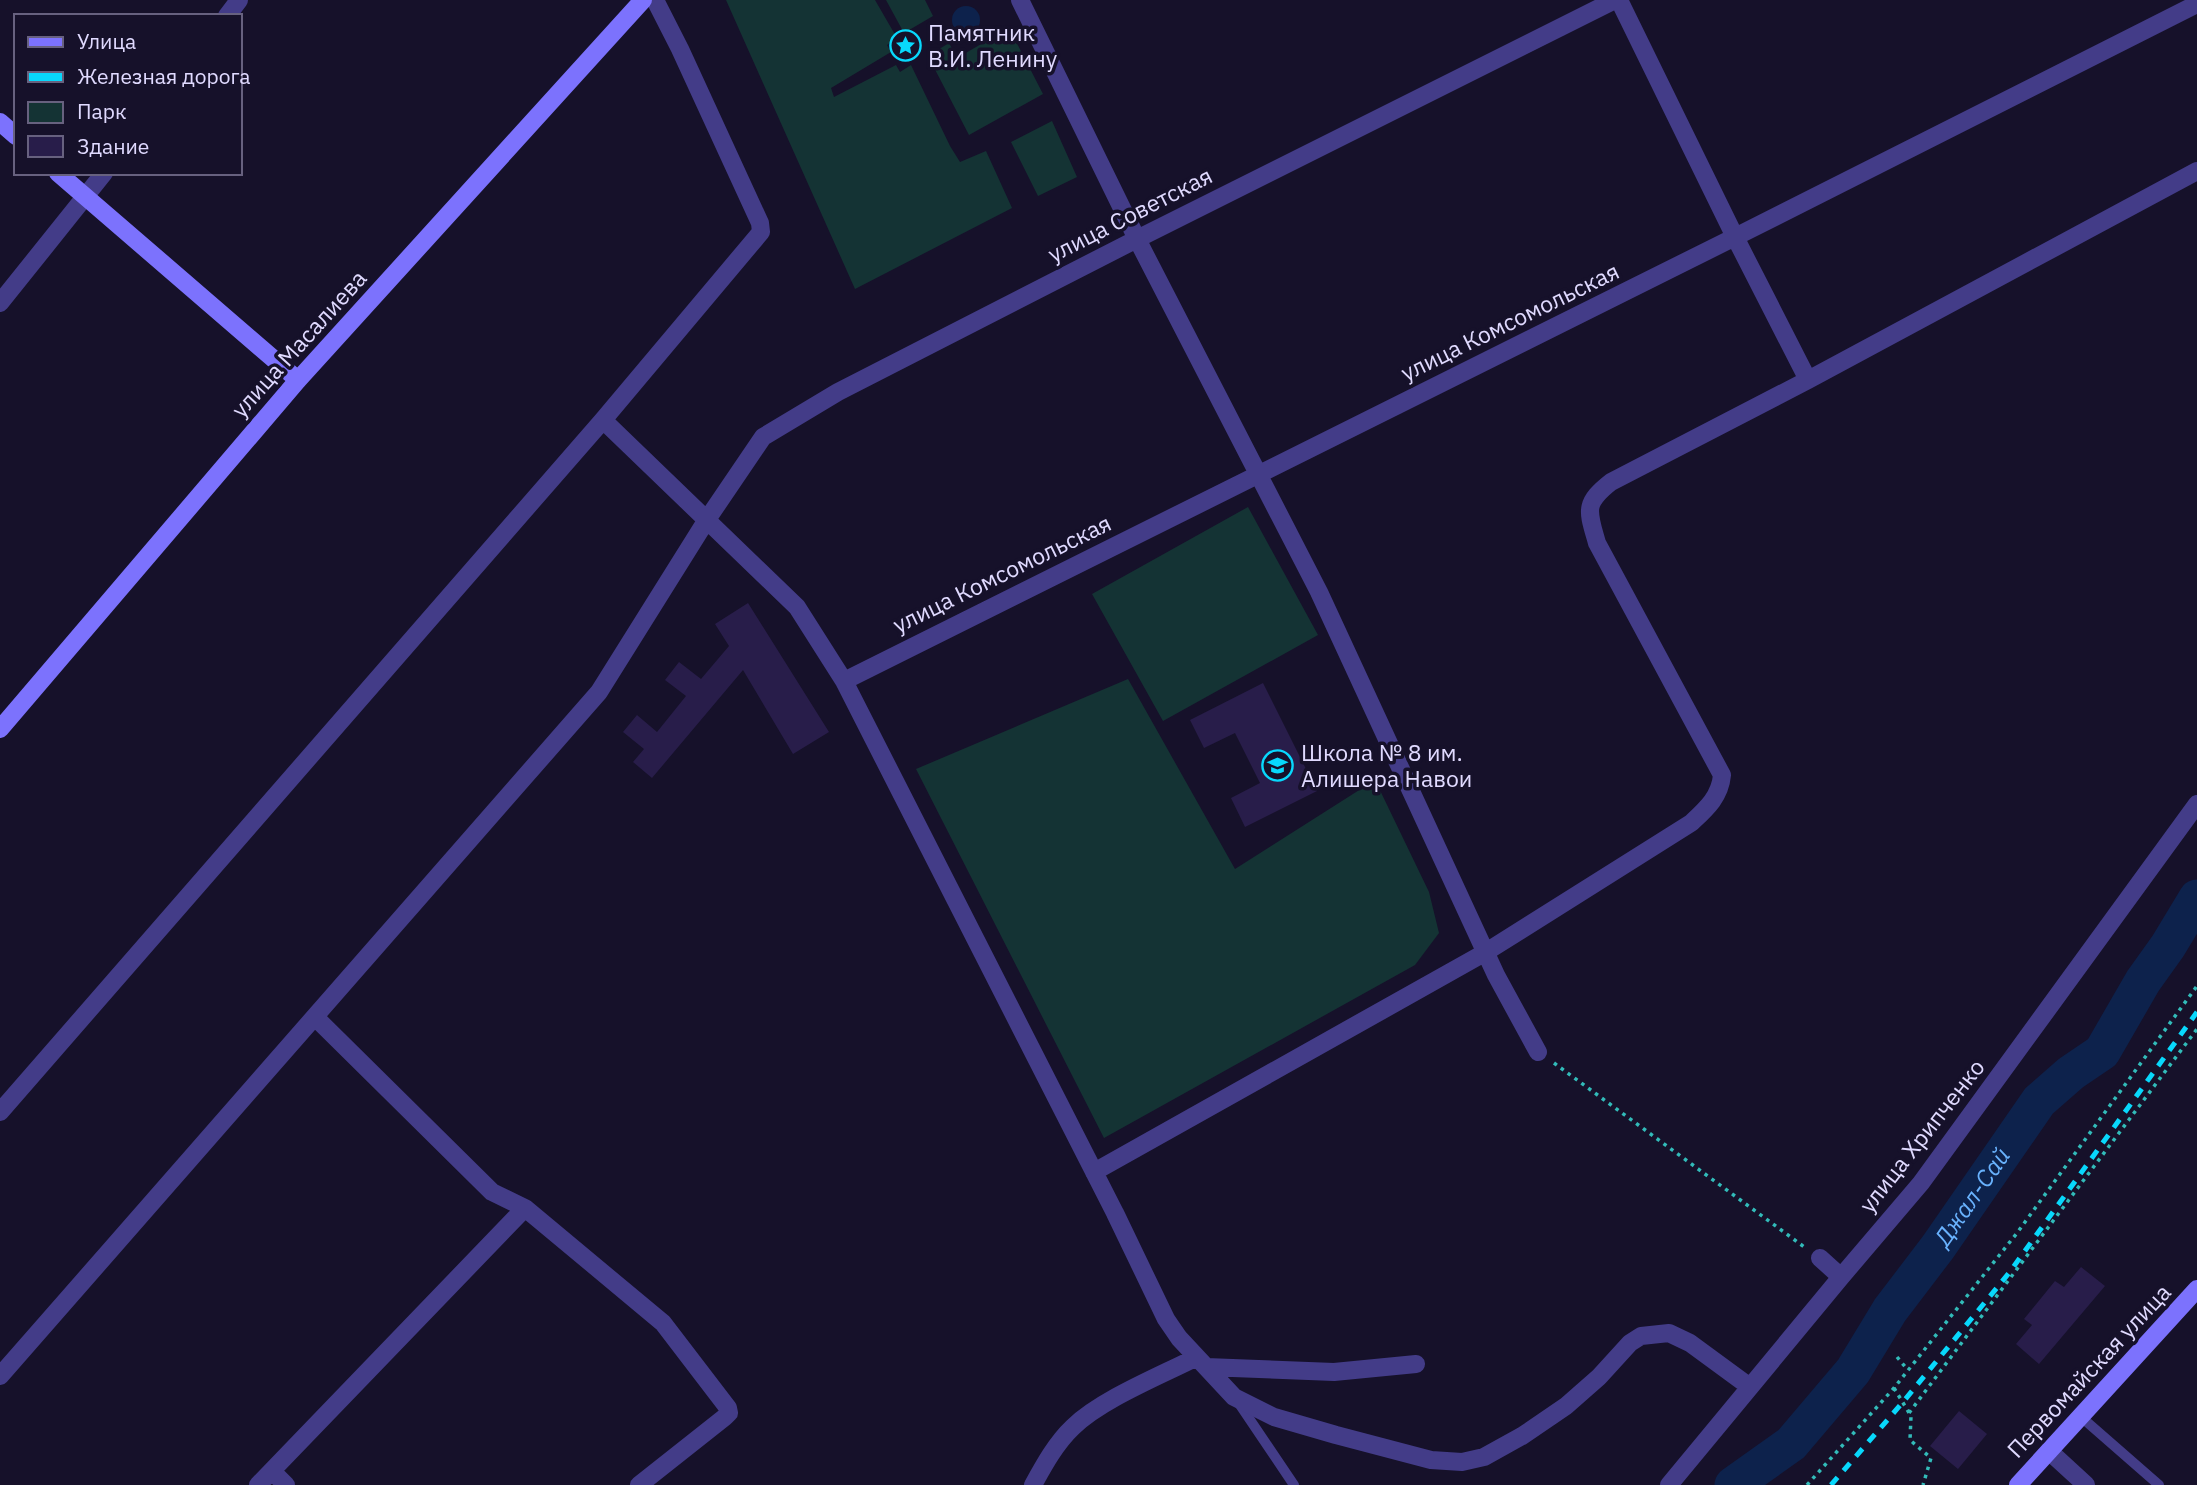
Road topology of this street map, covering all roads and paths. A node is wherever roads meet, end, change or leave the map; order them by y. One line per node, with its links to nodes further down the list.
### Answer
1 (643, 0): 15 (main road, улица Масалиева)
2 (654, 0): 17 (street)
3 (1020, 0): 13 (street)
4 (1617, 0): 12 (street); 13 (street, улица Советская)
5 (2197, 4): 12 (street, улица Комсомольская)
6 (0, 122): 7 (main road)
7 (14, 134)
8 (2197, 171): 16 (street)
9 (60, 175): 11 (main road)
10 (102, 175): 11 (street)
11 (85, 198): 14 (street); 15 (main road)
12 (1735, 237): 16 (street); 18 (street, улица Комсомольская)
13 (1137, 239): 18 (street); 19 (street, улица Советская)
14 (0, 303)
15 (298, 380): 21 (main road, улица Масалиева)
16 (1808, 380): 23 (street)
17 (603, 420): 19 (street); 28 (street)
18 (1259, 475): 20 (street, улица Комсомольская); 23 (street)
19 (706, 521): 20 (street); 25 (street, улица Советская)
20 (844, 681): 29 (street)
21 (0, 729)
22 (2197, 804): 32 (street, улица Хрипченко)
23 (1486, 952): 27 (street); 29 (street)
24 (2197, 986): 37 (path)
25 (314, 1017): 30 (street); 38 (street, улица Советская)
26 (2197, 1029): 42 (path)
27 (1538, 1052): 31 (path)
28 (0, 1112)
29 (1094, 1172): 35 (street)
30 (525, 1208): 45 (street); 48 (street)
31 (1820, 1258): 32 (street)
32 (1841, 1276): 39 (street, улица Хрипченко)
33 (2197, 1289): 43 (main road, Первомайская улица)
34 (1897, 1357): 37 (path)
35 (1202, 1362): 36 (street); 41 (street); 49 (street)
36 (1416, 1364)
37 (1908, 1370): 40 (path)
38 (0, 1376)
39 (1750, 1387): 41 (street); 51 (street, улица Хрипченко)
40 (1894, 1388): 42 (path); 52 (path)
41 (1234, 1397): 50 (lane)
42 (1909, 1413): 53 (path)
43 (2080, 1416): 44 (main road, Первомайская улица); 56 (lane)
44 (2049, 1451): 54 (main road, Первомайская улица); 55 (street)
45 (272, 1471): 46 (street); 47 (street)
46 (258, 1485)
47 (286, 1485)
48 (639, 1485)
49 (1033, 1485)
50 (1294, 1485)
51 (1669, 1485)
52 (1807, 1485)
53 (1923, 1485)
54 (2018, 1485)
55 (2086, 1485)
56 (2159, 1485)

